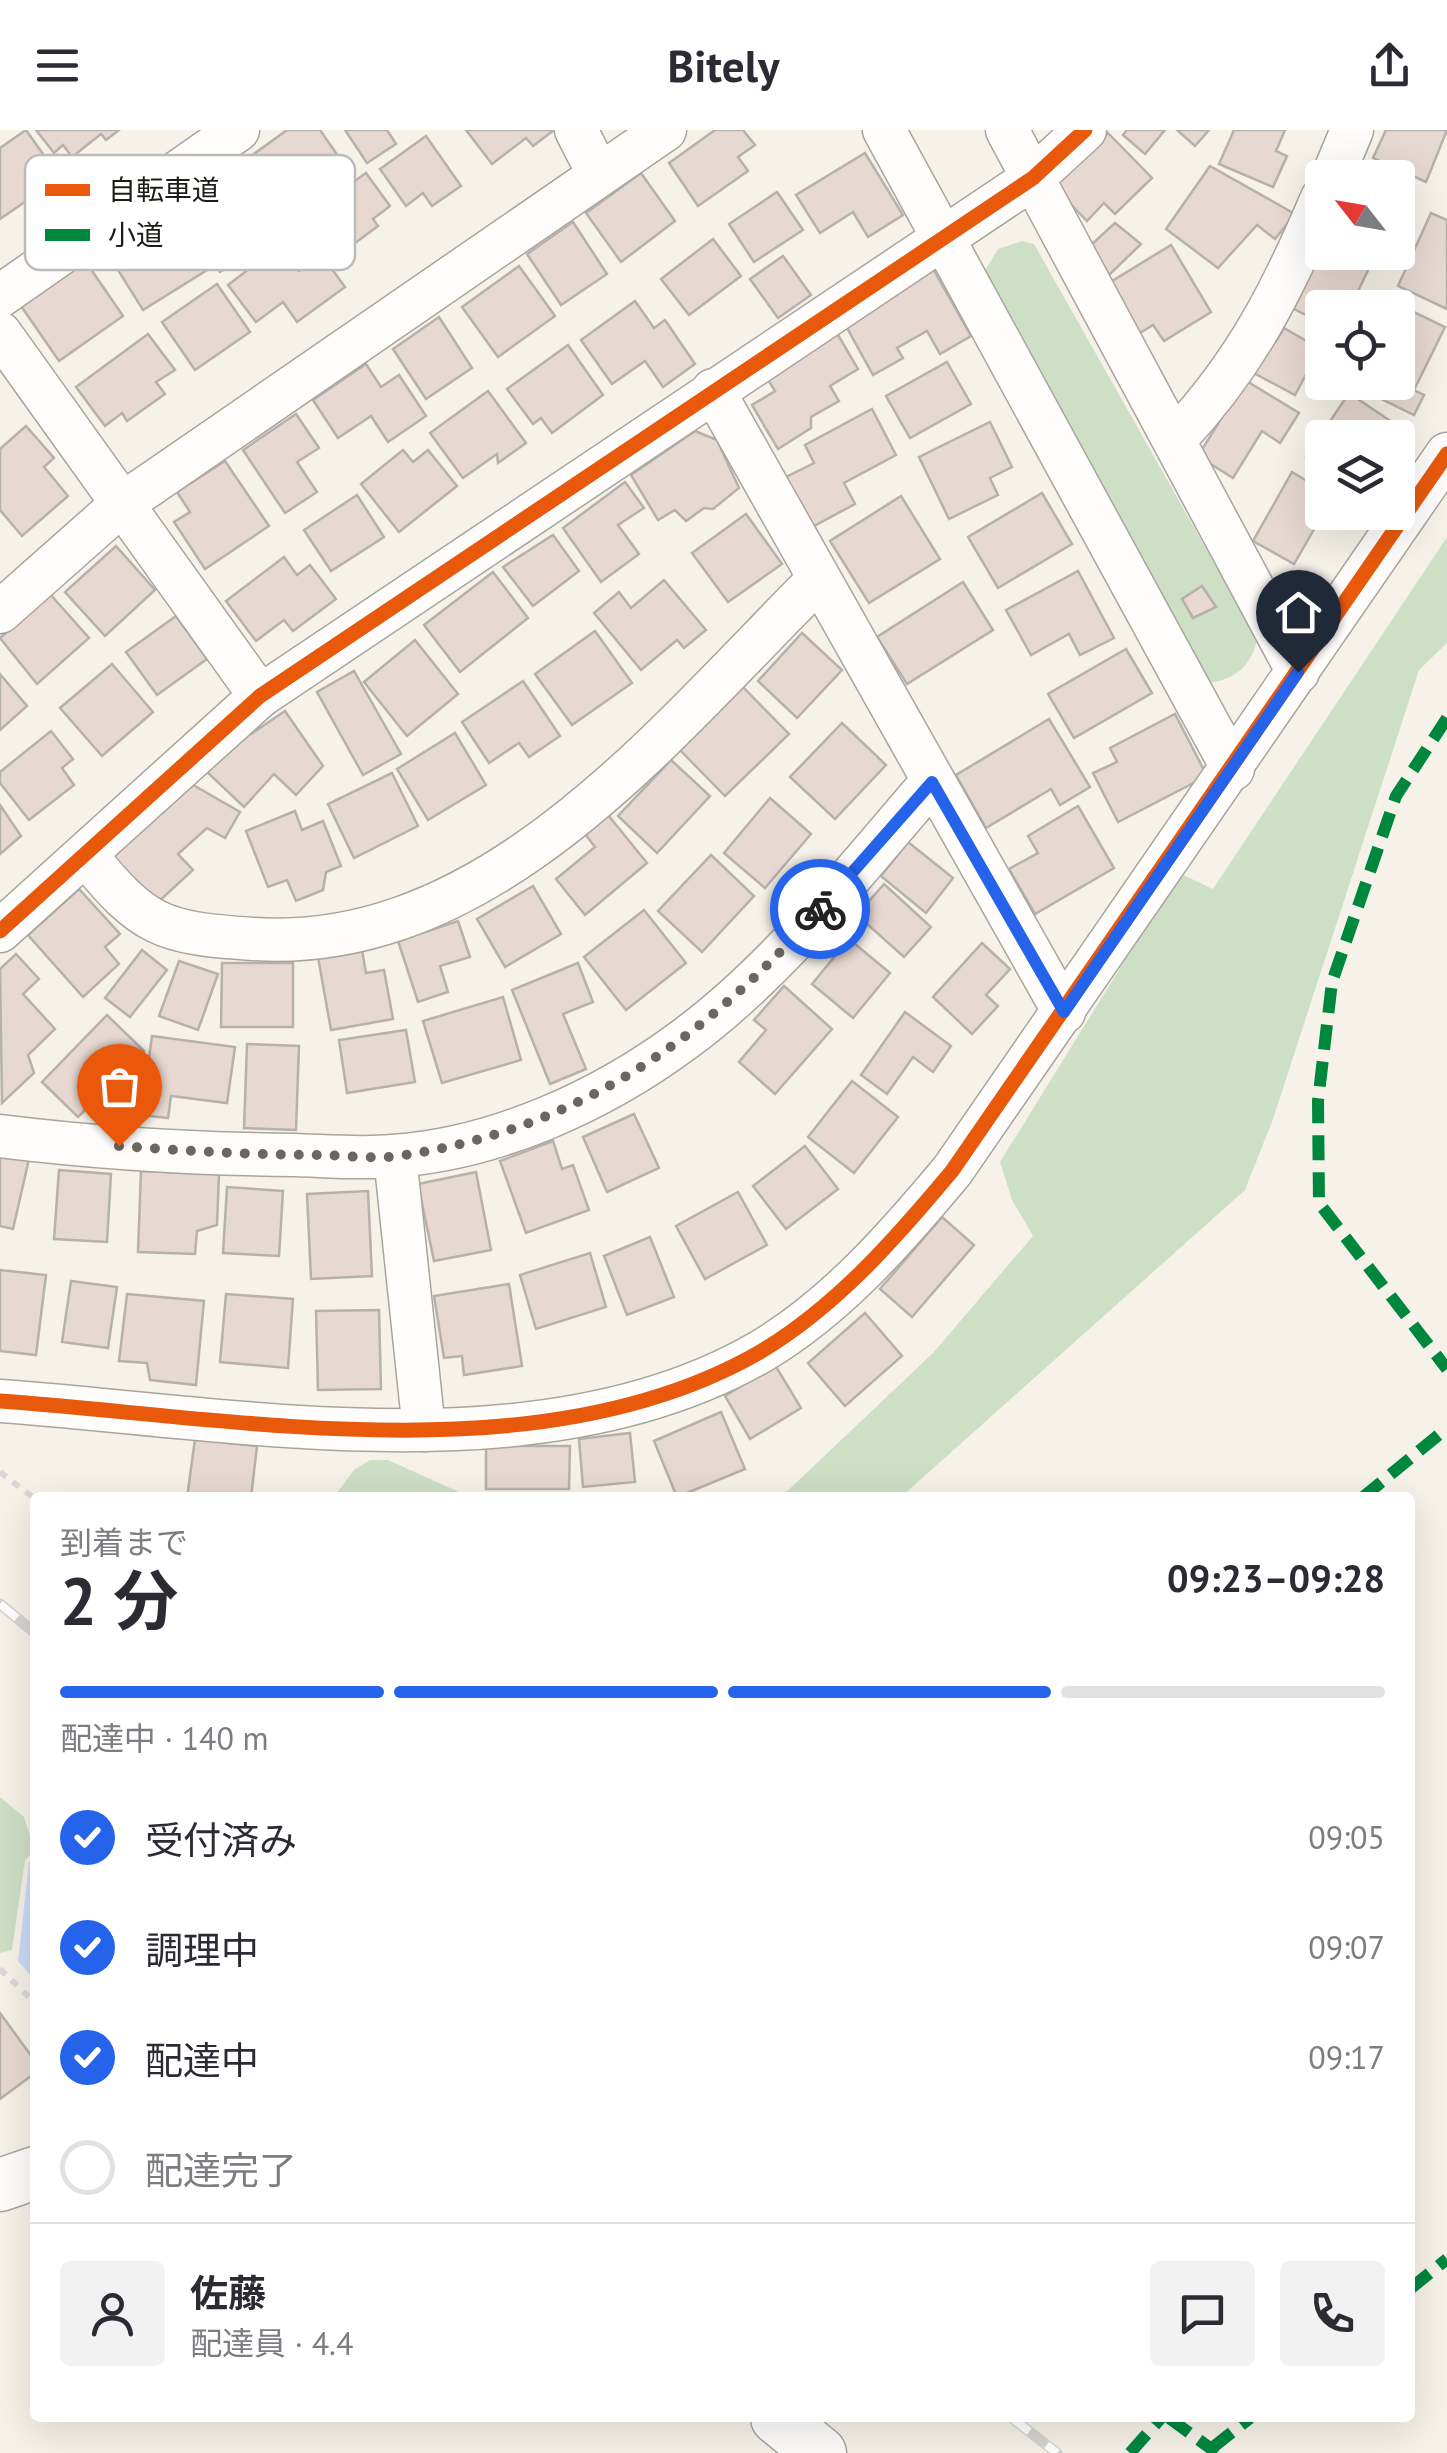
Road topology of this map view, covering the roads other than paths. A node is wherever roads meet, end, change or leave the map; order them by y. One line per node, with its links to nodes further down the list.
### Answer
1 (238, 130): 8 (street)
2 (576, 130): 10 (street)
3 (665, 130): 10 (street)
4 (884, 130): 12 (street)
5 (1006, 130): 11 (street)
6 (1084, 130): 11 (street)
7 (1352, 130): 9 (street)
8 (202, 155)
9 (1340, 160)
10 (599, 175): 20 (street)
11 (1033, 178): 12 (street); 18 (street)
12 (942, 236): 17 (street); 25 (street)
13 (1305, 238): 18 (street)
14 (37, 270): 15 (street)
15 (0, 296)
16 (0, 333): 20 (street)
17 (714, 390): 21 (street); 24 (street)
18 (1176, 438): 23 (street)
19 (1447, 454): 23 (street)
20 (122, 504): 22 (street); 24 (street)
21 (818, 580): 26 (street); 27 (street)
22 (0, 612)
23 (1298, 672): 25 (street)
24 (260, 696): 27 (street)
25 (1233, 769): 29 (street)
26 (932, 782): 29 (street); 31 (street)
27 (86, 854): 28 (street)
28 (0, 931)
29 (1064, 1012): 33 (street)
30 (0, 1136): 31 (street)
31 (395, 1156): 33 (street)
32 (0, 1402): 33 (street)
33 (424, 1430)
34 (30, 2175): 35 (street)
35 (0, 2186)
36 (782, 2422): 37 (street)
37 (820, 2453)

